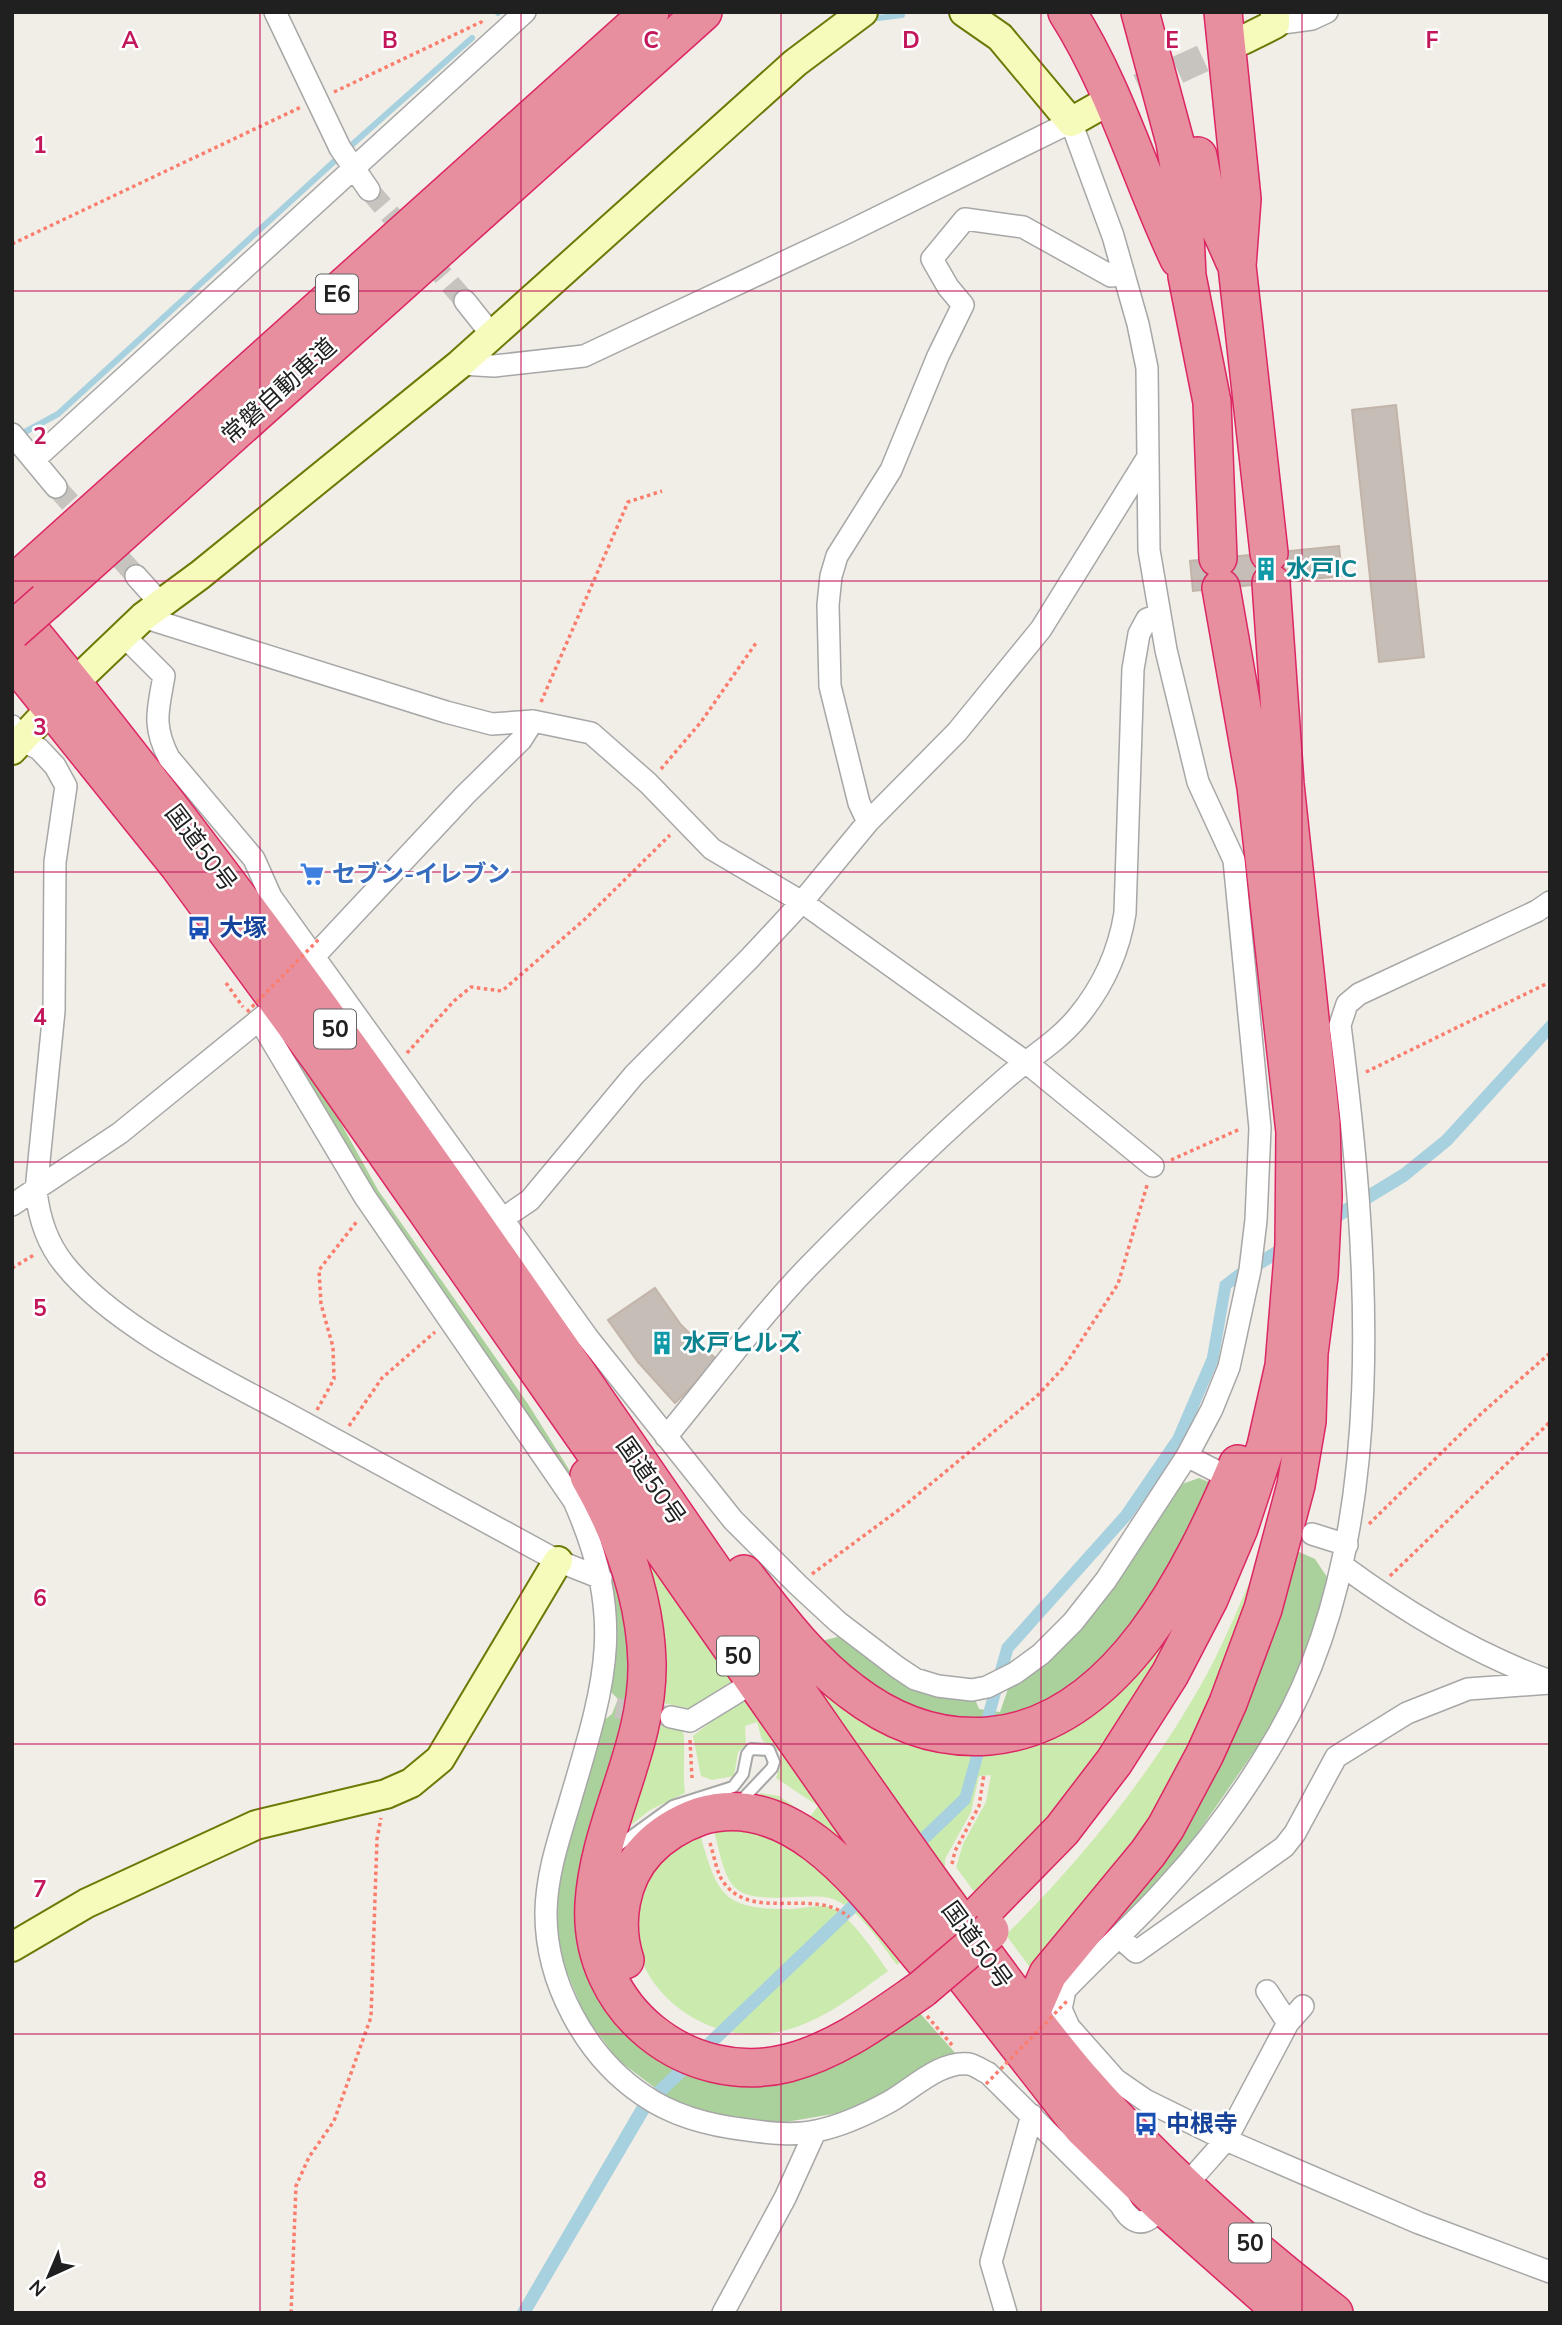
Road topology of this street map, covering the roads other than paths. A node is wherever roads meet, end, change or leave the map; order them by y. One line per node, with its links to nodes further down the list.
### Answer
1 (275, 12): 16 (street)
2 (524, 12): 16 (street)
3 (650, 12): 30 (highway, 常磐自動車道 / E6)
4 (703, 12): 22 (highway, 常磐自動車道 / E6)
5 (727, 12): 22 (highway)
6 (863, 12): 23 (street)
7 (964, 12): 15 (street)
8 (1067, 12): 20 (highway)
9 (1140, 12): 20 (highway)
10 (1163, 12): 18 (highway)
11 (1327, 12): 12 (street)
12 (1275, 18): 13 (street)
13 (1233, 26): 18 (highway)
14 (1101, 105): 15 (street)
15 (1070, 122): 19 (street); 24 (street)
16 (352, 170): 17 (street); 26 (street)
17 (369, 190)
18 (1237, 266): 49 (highway)
19 (1124, 274): 27 (street); 38 (street)
20 (1187, 276): 48 (highway)
21 (465, 301): 23 (street)
22 (353, 325): 30 (highway, 常磐自動車道 / E6)
23 (492, 335): 24 (street)
24 (460, 364): 32 (street)
25 (12, 434): 26 (street)
26 (34, 460): 28 (street)
27 (1146, 460): 31 (street); 38 (street)
28 (55, 487)
29 (136, 576): 32 (street)
30 (23, 592): 33 (highway, 常磐自動車道 / E6, bridge); 35 (highway, 国道50号 / 50)
31 (1160, 615): 42 (street); 52 (street)
32 (143, 619): 35 (street); 36 (street); 41 (street)
33 (12, 631)
34 (12, 658): 35 (highway, 国道50号 / 50)
35 (63, 695): 37 (street); 41 (highway, 国道50号 / 50)
36 (533, 721): 39 (street); 41 (street)
37 (16, 739): 45 (street)
38 (868, 822): 39 (street)
39 (802, 902): 42 (street); 47 (street)
40 (1550, 902): 55 (street)
41 (286, 984): 44 (highway, 国道50号 / 50); 45 (street); 47 (highway, 国道50号 / 50); 47 (street); 58 (street)
42 (1027, 1063): 43 (street); 51 (street)
43 (1153, 1166)
44 (404, 1177): 65 (highway); 75 (highway, 国道50号 / 50)
45 (36, 1191): 46 (street); 56 (street)
46 (12, 1205)
47 (491, 1227): 50 (highway, 国道50号 / 50); 51 (street)
48 (1286, 1315): 50 (highway); 66 (highway)
49 (1309, 1353): 66 (highway); 72 (highway)
50 (583, 1384): 72 (highway, 国道50号 / 50)
51 (666, 1437): 59 (street)
52 (1187, 1456): 53 (street); 59 (street)
53 (1216, 1471)
54 (1312, 1534): 55 (street)
55 (1347, 1545): 57 (street)
56 (558, 1561): 58 (street); 68 (street)
57 (1343, 1566): 61 (street); 67 (street)
58 (601, 1578): 76 (street)
59 (838, 1622): 60 (street)
60 (814, 1639)
61 (1550, 1682): 67 (street)
62 (739, 1690): 63 (street)
63 (681, 1719)
64 (719, 1821): 65 (lane); 69 (highway); 75 (highway)
65 (602, 1859): 69 (highway)
66 (984, 1923): 69 (highway)
67 (1119, 1937): 77 (street)
68 (12, 1947)
69 (918, 1990)
70 (1267, 1991): 73 (street)
71 (1303, 2006): 73 (street)
72 (1030, 2015): 78 (highway, 国道50号 / 50)
73 (1288, 2023): 77 (street)
74 (1032, 2115): 76 (street); 78 (street); 81 (street)
75 (1082, 2127): 78 (highway, 国道50号 / 50)
76 (815, 2132): 80 (street)
77 (1226, 2140): 78 (street); 79 (street)
78 (1174, 2196): 82 (highway, 国道50号 / 50); 83 (highway, 国道50号 / 50)
79 (1550, 2272)
80 (723, 2313)
81 (1006, 2313)
82 (1284, 2313)
83 (1334, 2313)

